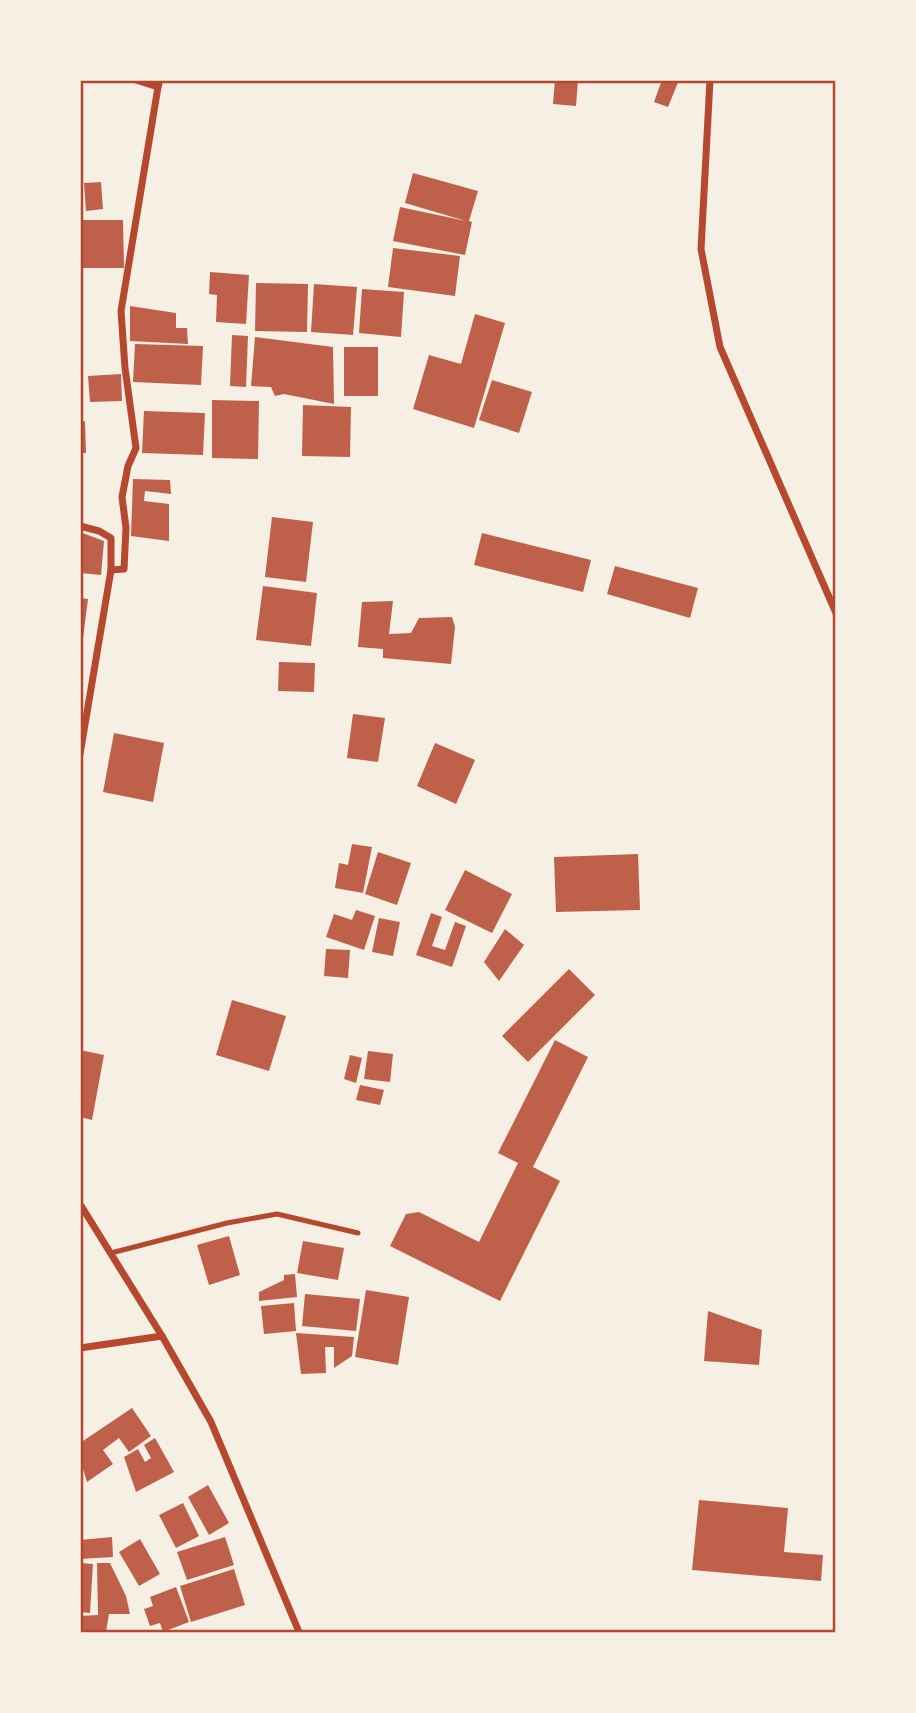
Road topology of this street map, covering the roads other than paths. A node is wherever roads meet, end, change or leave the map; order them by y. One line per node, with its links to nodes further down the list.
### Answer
1 (136, 80): 3 (street)
2 (710, 80): 6 (street)
3 (159, 84): 5 (street)
4 (80, 526): 5 (street)
5 (111, 570): 7 (street)
6 (835, 613)
7 (80, 754)
8 (80, 1205): 10 (street)
9 (358, 1233): 10 (lane)
10 (111, 1253): 11 (street)
11 (162, 1336): 12 (street); 13 (street)
12 (80, 1349)
13 (299, 1633)

